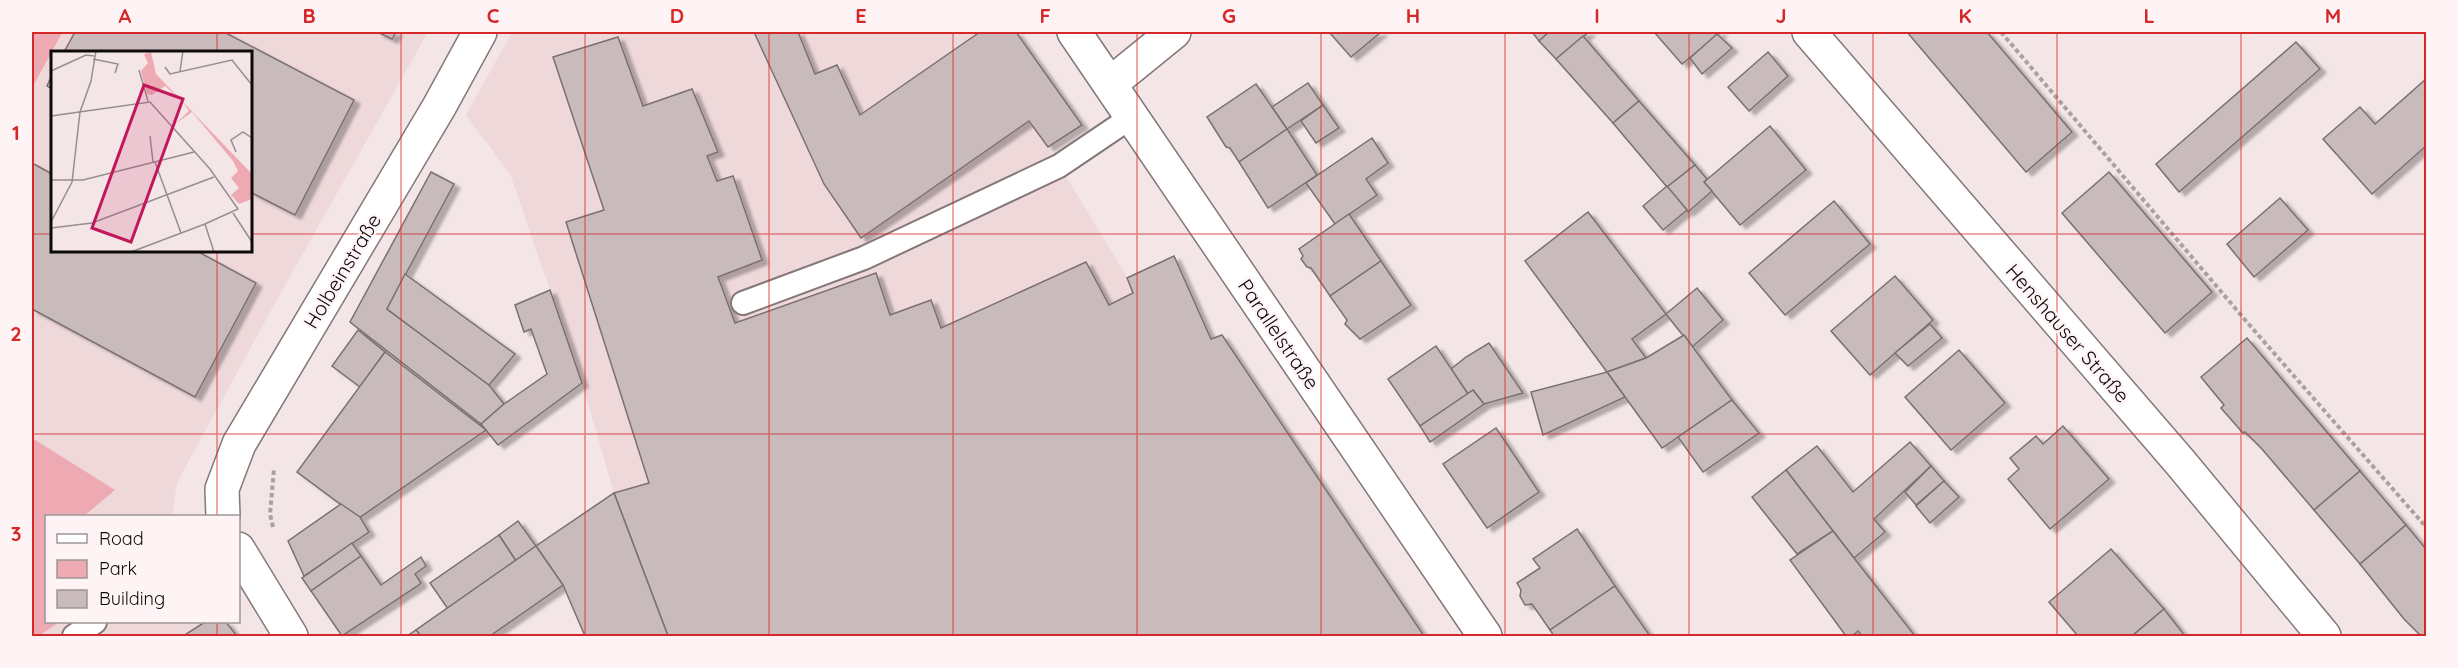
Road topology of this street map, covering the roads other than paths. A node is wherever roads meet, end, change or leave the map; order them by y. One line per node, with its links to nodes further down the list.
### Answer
1 (480, 32): 8 (street, Holbeinstraße)
2 (1074, 32): 5 (street, Parallelstraße)
3 (1174, 32): 5 (street)
4 (1809, 32): 14 (street, Henshauser Straße)
5 (1110, 84): 6 (street, Parallelstraße)
6 (1133, 116): 7 (lane); 13 (street, Parallelstraße)
7 (743, 303)
8 (223, 515)
9 (240, 552): 12 (street)
10 (91, 623): 11 (lane)
11 (74, 636)
12 (291, 636)
13 (1485, 636)
14 (2324, 636)

